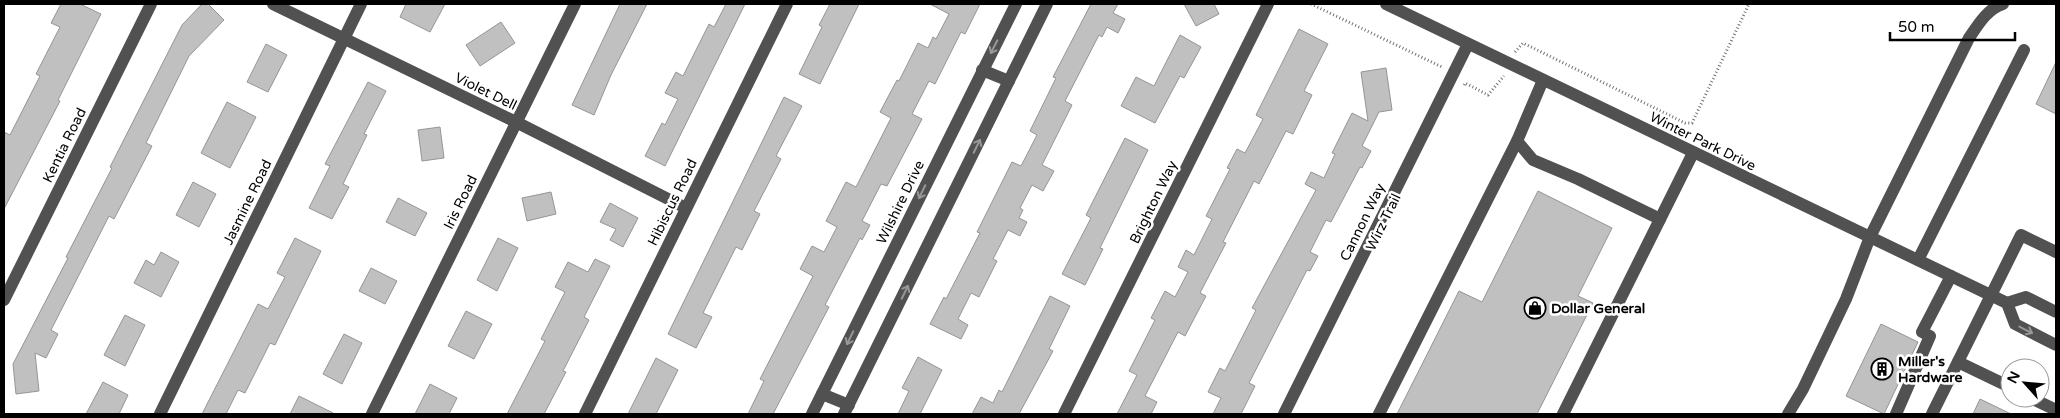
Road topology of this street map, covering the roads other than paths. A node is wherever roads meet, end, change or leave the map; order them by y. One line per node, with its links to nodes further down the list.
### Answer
1 (151, 4): 27 (street, Kentia Road)
2 (272, 4): 11 (street, Violet Dell)
3 (361, 4): 11 (street, Jasmine Road)
4 (574, 4): 17 (street, Iris Road)
5 (787, 4): 20 (street, Hibiscus Road)
6 (1016, 4): 14 (street, Wilshire Drive, one-way to 14)
7 (1047, 4): 16 (street)
8 (1268, 4): 39 (street, Brighton Way)
9 (1386, 4): 12 (street, Winter Park Drive)
10 (2003, 4): 22 (street)
11 (344, 39): 17 (street, Violet Dell); 35 (street, Jasmine Road)
12 (1468, 44): 15 (street, Winter Park Drive); 40 (street, Cannon Way)
13 (2024, 50): 24 (street)
14 (982, 70): 16 (street); 33 (street, Wilshire Drive, one-way to 33)
15 (1543, 80): 18 (street); 19 (street, Winter Park Drive)
16 (1009, 81): 34 (street, one-way to 16)
17 (516, 122): 20 (street, Violet Dell); 36 (street, Iris Road)
18 (1517, 141): 21 (street); 41 (street)
19 (1693, 153): 21 (street); 22 (street, Winter Park Drive)
20 (686, 208): 37 (street, Hibiscus Road)
21 (1660, 219): 42 (street)
22 (1870, 237): 24 (street, Winter Park Drive); 43 (street)
23 (2056, 252): 26 (street)
24 (1918, 260): 25 (street, Winter Park Drive)
25 (1951, 276): 26 (street, Winter Park Drive); 44 (street)
26 (1993, 296): 28 (street, Winter Park Drive); 31 (street)
27 (4, 300)
28 (2007, 303): 29 (street); 30 (street, one-way to 30)
29 (2056, 312)
30 (2056, 345)
31 (1958, 362): 32 (street); 45 (street)
32 (2000, 383)
33 (822, 394): 34 (street); 38 (street, Wilshire Drive)
34 (846, 410)
35 (160, 414)
36 (372, 414)
37 (585, 414)
38 (812, 414)
39 (1064, 414)
40 (1284, 414)
41 (1379, 414)
42 (1563, 414)
43 (1788, 414)
44 (1896, 414)
45 (1932, 414)

